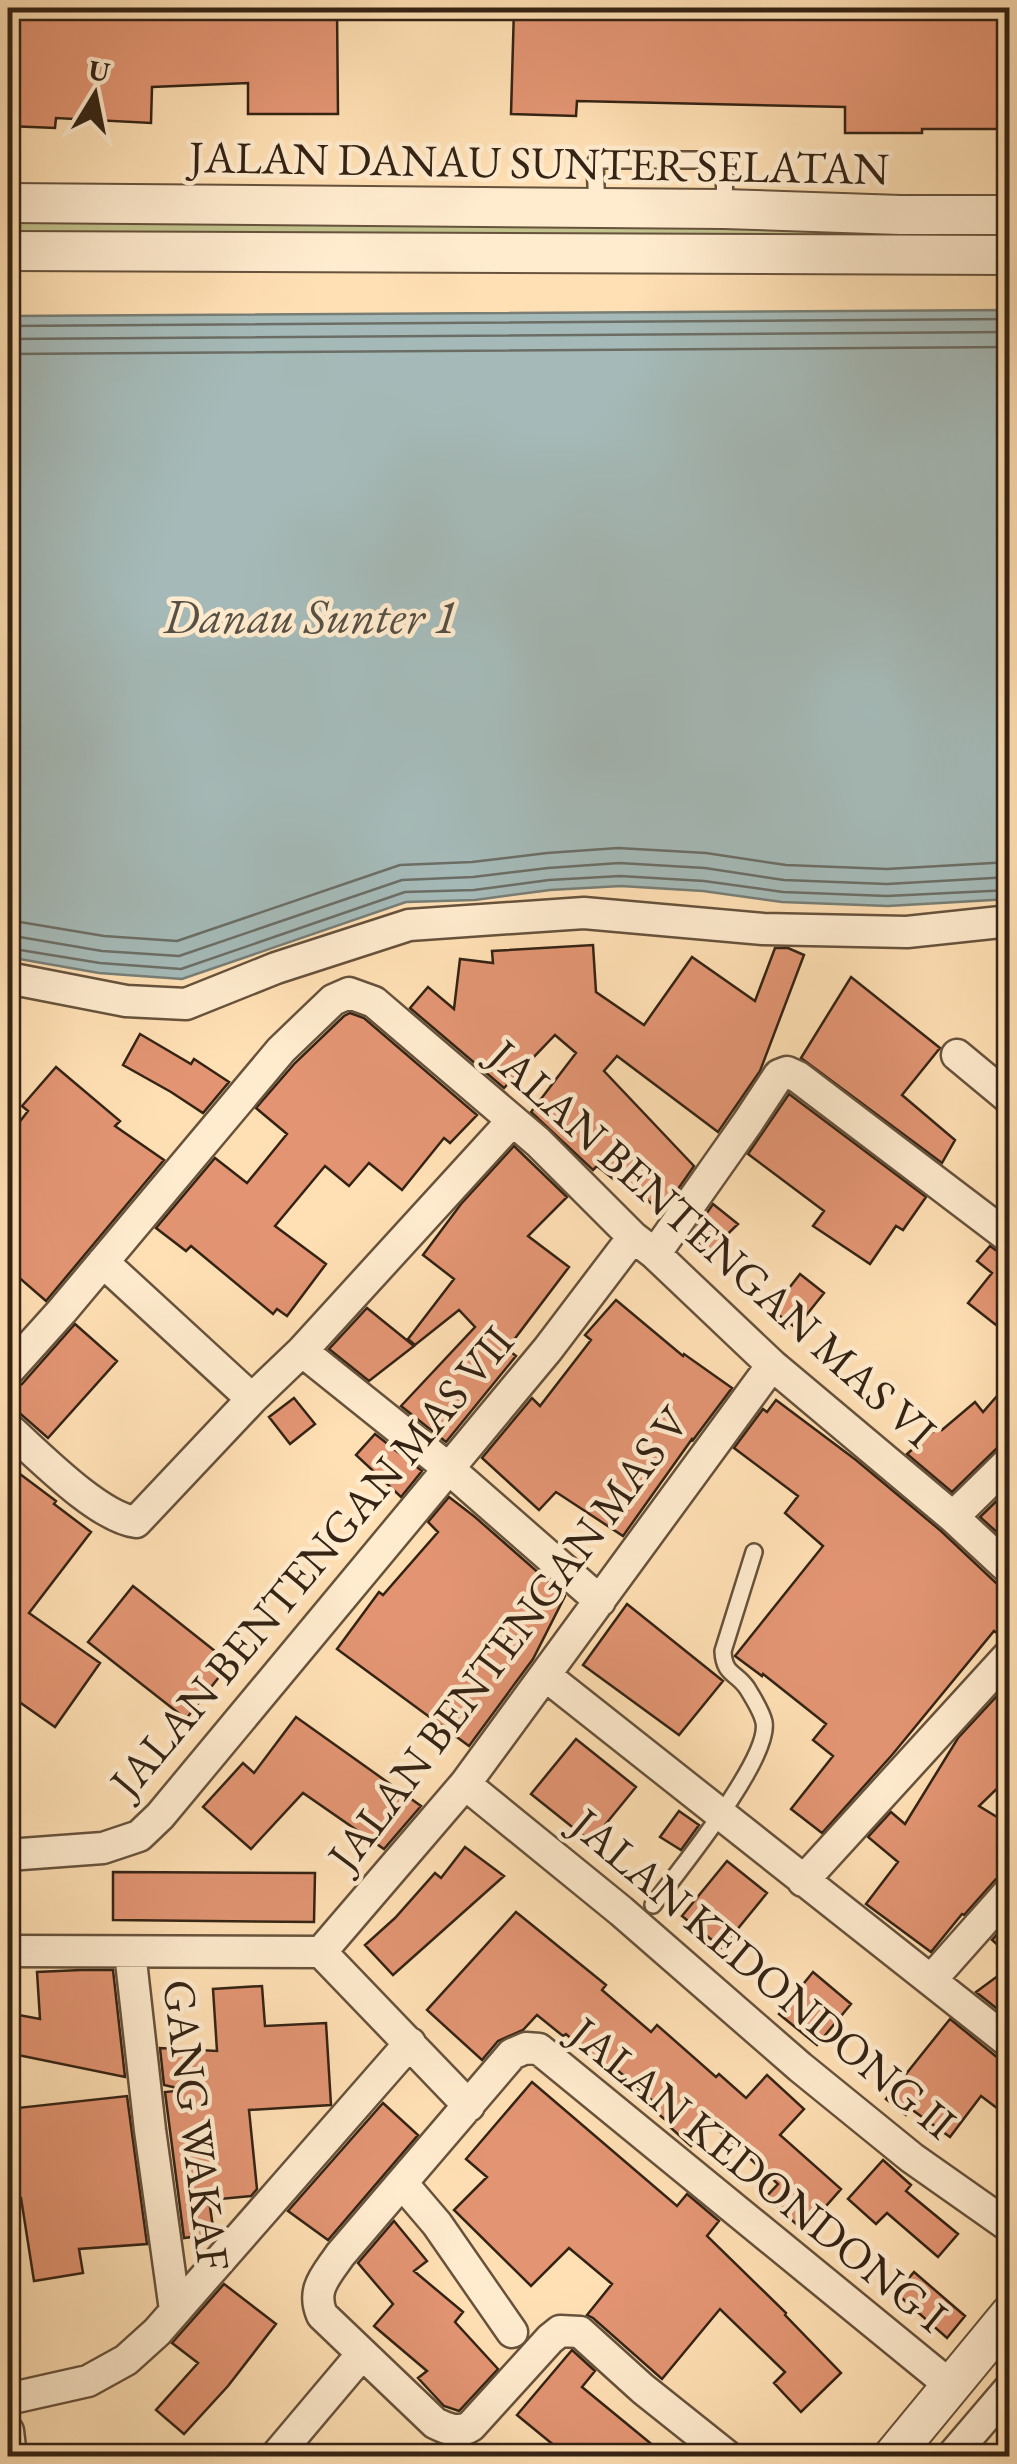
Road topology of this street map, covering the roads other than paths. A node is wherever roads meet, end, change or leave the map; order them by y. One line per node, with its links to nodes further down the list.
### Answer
1 (8, 203): 2 (street, JALAN DANAU SUNTER SELATAN)
2 (1010, 215)
3 (8, 251): 4 (street, JALAN DANAU SUNTER SELATAN)
4 (1010, 254)
5 (1010, 921): 6 (street)
6 (8, 978)
7 (956, 1055): 8 (street)
8 (1010, 1099)
9 (512, 1121): 11 (street, JALAN BENTENGAN MAS VI); 12 (street, JALAN BENTENGAN MAS VI); 13 (street)
10 (1010, 1238): 11 (street, JALAN BENTENGAN MAS VII)
11 (644, 1246): 14 (street, JALAN BENTENGAN MAS VI); 19 (street, JALAN BENTENGAN MAS VII)
12 (103, 1262): 15 (street); 16 (street)
13 (302, 1351): 16 (street); 19 (street)
14 (772, 1365): 20 (street, JALAN BENTENGAN MAS VI); 23 (street, JALAN BENTENGAN MAS V)
15 (8, 1371)
16 (252, 1398): 17 (street)
17 (8, 1428)
18 (1010, 1461): 20 (street)
19 (448, 1468): 23 (street); 28 (street, JALAN BENTENGAN MAS VII)
20 (953, 1516): 22 (street, JALAN BENTENGAN MAS VI)
21 (754, 1552): 27 (lane)
22 (1010, 1570)
23 (600, 1600): 25 (street, JALAN BENTENGAN MAS V)
24 (1010, 1654): 29 (street)
25 (546, 1676): 26 (street, JALAN BENTENGAN MAS V); 27 (street)
26 (466, 1784): 34 (street, JALAN BENTENGAN MAS V); 40 (street, JALAN KEDONDONG II)
27 (721, 1815): 29 (street); 31 (lane)
28 (8, 1855)
29 (803, 1880): 35 (street)
30 (1010, 1891): 35 (street)
31 (652, 1905)
32 (8, 1951): 33 (street)
33 (130, 1952): 34 (street); 41 (street, GANG WAKAF)
34 (321, 1952): 36 (street)
35 (931, 1980): 37 (street)
36 (410, 2043): 38 (street); 41 (street)
37 (1010, 2043)
38 (469, 2106): 39 (street, JALAN KEDONDONG I); 45 (street, JALAN KEDONDONG I)
39 (402, 2183): 43 (street); 44 (street, JALAN KEDONDONG I)
40 (1010, 2227)
41 (175, 2310): 47 (street)
42 (1010, 2314): 45 (street)
43 (512, 2332)
44 (362, 2354): 50 (street); 51 (street, JALAN KEDONDONG I)
45 (952, 2386): 52 (street)
46 (1010, 2388): 53 (street)
47 (8, 2399)
48 (8, 2431): 49 (street)
49 (11, 2456)
50 (276, 2456)
51 (727, 2456)
52 (894, 2456)
53 (952, 2456)

